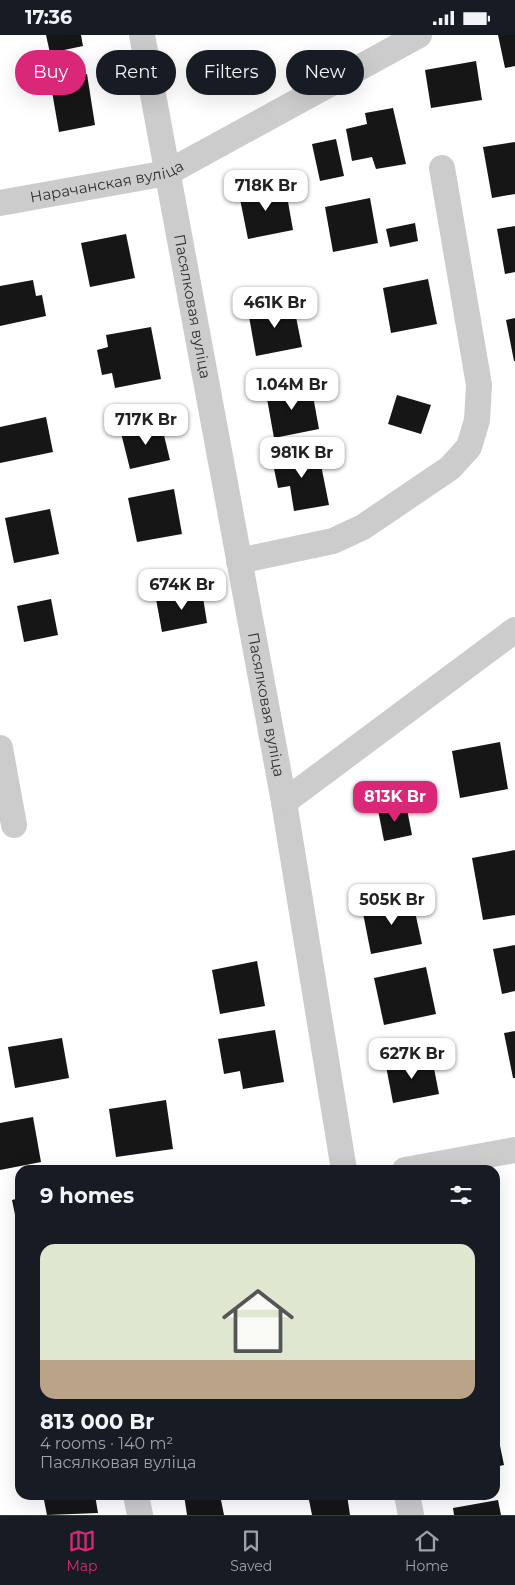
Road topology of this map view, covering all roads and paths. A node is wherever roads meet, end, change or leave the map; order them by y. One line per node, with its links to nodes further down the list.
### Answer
1 (142, 35): 4 (street, Пасялковая вуліца)
2 (419, 35): 4 (street, Нарачанская вуліца)
3 (442, 168): 6 (street)
4 (167, 173): 5 (street, Нарачанская вуліца); 6 (street, Пасялковая вуліца)
5 (0, 203)
6 (239, 561): 9 (street, Пасялковая вуліца)
7 (515, 630): 9 (street)
8 (0, 748): 10 (street)
9 (284, 802): 12 (street, Пасялковая вуліца)
10 (14, 825)
11 (515, 1150): 13 (street)
12 (343, 1165)
13 (432, 1165)
14 (137, 1500): 16 (street)
15 (408, 1500): 17 (street)
16 (140, 1515)
17 (411, 1515)

